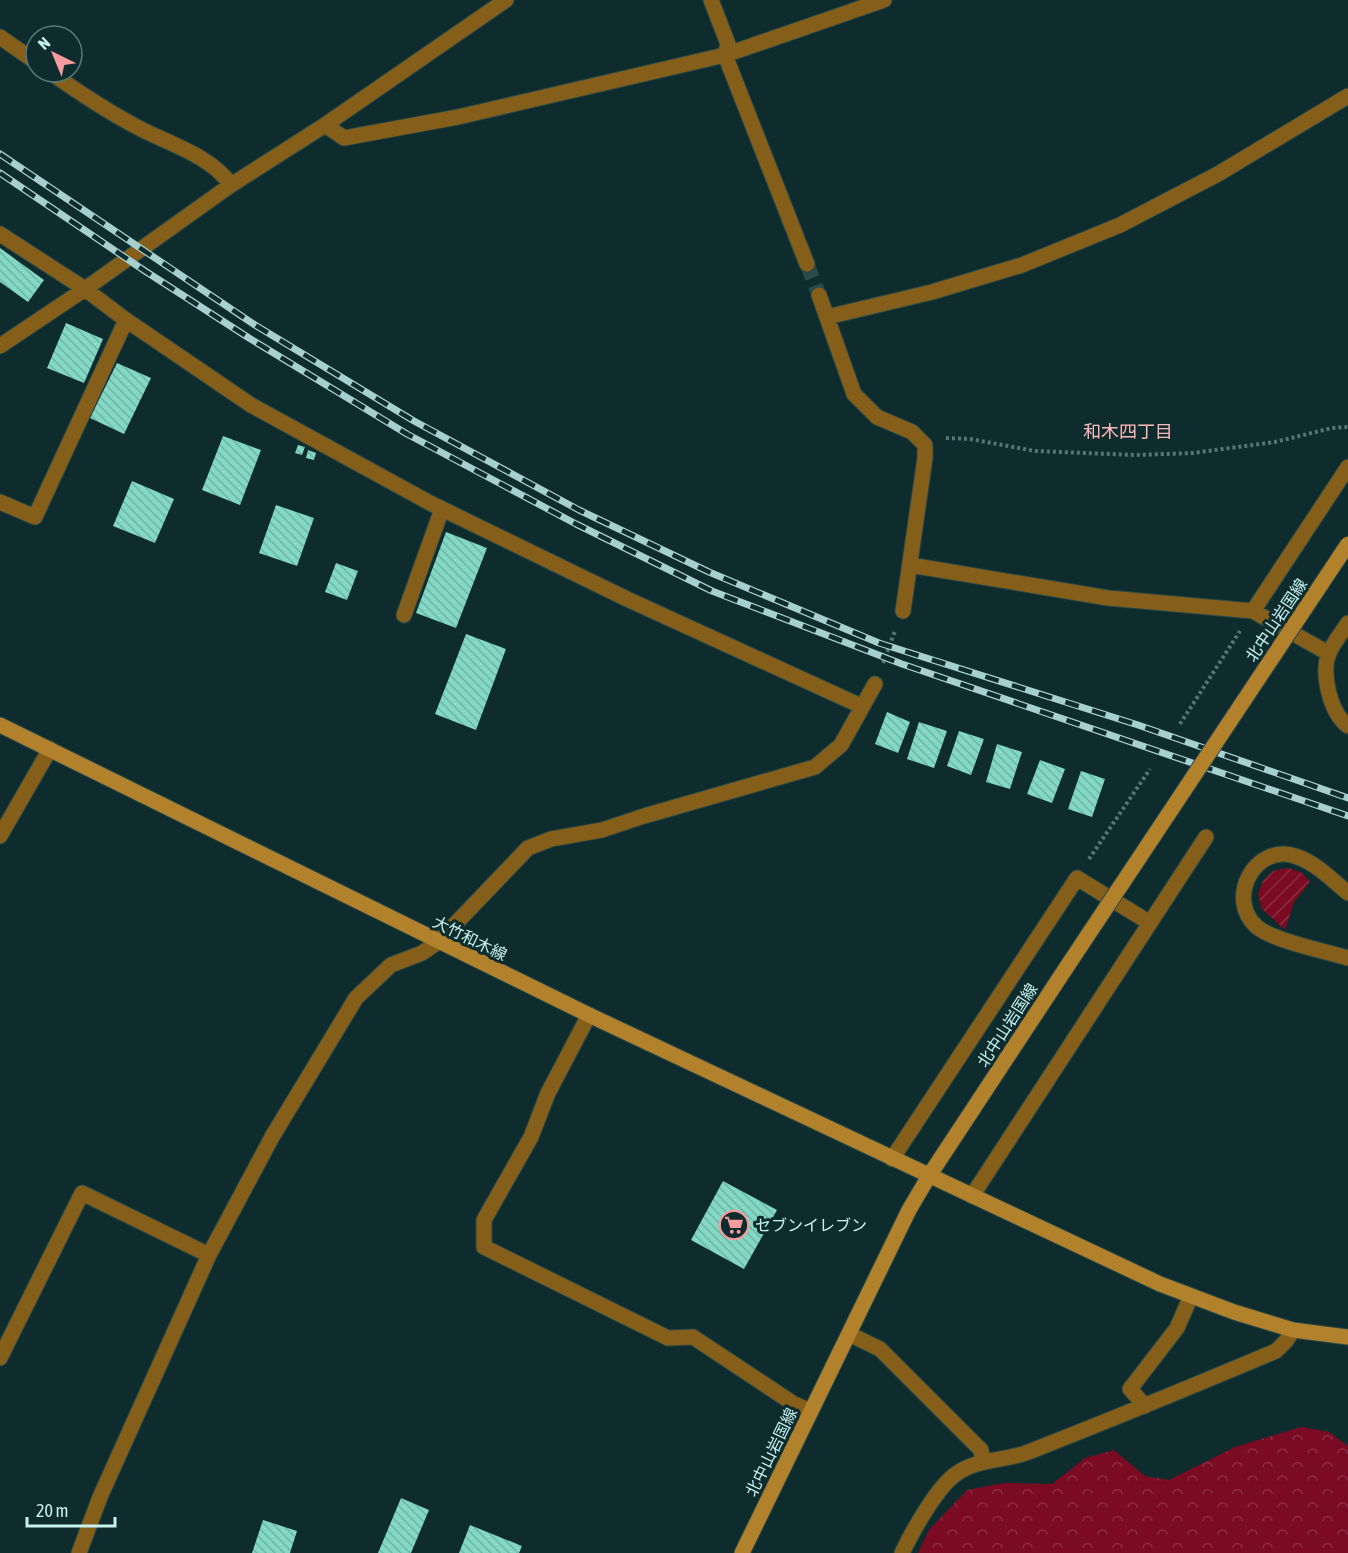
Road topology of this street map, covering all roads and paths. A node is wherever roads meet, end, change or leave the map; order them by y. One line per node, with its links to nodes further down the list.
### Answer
1 (506, 0): 9 (street)
2 (711, 0): 6 (street)
3 (884, 0): 6 (street)
4 (0, 37): 5 (street)
5 (24, 54)
6 (725, 55): 9 (street); 12 (street)
7 (68, 84): 10 (street)
8 (1348, 96): 15 (street)
9 (325, 125): 10 (street)
10 (231, 185): 13 (street)
11 (0, 234): 13 (street)
12 (807, 264)
13 (85, 289): 16 (street); 17 (street)
14 (819, 295): 15 (street)
15 (827, 317): 19 (street)
16 (126, 320): 21 (street); 22 (street)
17 (0, 346)
18 (1348, 427): 19 (path)
19 (925, 445): 24 (street)
20 (1348, 467): 26 (street)
21 (0, 502)
22 (442, 509): 27 (street); 31 (street)
23 (1348, 544): 46 (main road, 北中山岩国線, bridge)
24 (910, 565): 25 (street); 26 (street)
25 (903, 610): 30 (path)
26 (1253, 611): 29 (street); 32 (path)
27 (404, 615)
28 (1348, 623): 29 (street)
29 (1328, 653): 34 (street)
30 (874, 684): 31 (street)
31 (861, 706): 42 (street)
32 (1180, 724)
33 (0, 725): 35 (main road, 大竹和木線)
34 (1348, 726)
35 (50, 749): 37 (street); 42 (main road, 大竹和木線)
36 (1150, 769): 39 (path)
37 (0, 836)
38 (1206, 837): 41 (street)
39 (1077, 878): 41 (street); 45 (street)
40 (1348, 893): 43 (street)
41 (1150, 923): 47 (street)
42 (438, 942): 44 (main road, 大竹和木線); 48 (street)
43 (1348, 958)
44 (589, 1016): 45 (main road, 大竹和木線); 55 (street)
45 (892, 1159): 46 (main road, 大竹和木線)
46 (929, 1176): 47 (main road, 大竹和木線); 51 (main road, 北中山岩国線)
47 (972, 1196): 49 (main road, 大竹和木線)
48 (208, 1255): 53 (street); 57 (street)
49 (1191, 1296): 50 (main road, 大竹和木線); 54 (street)
50 (1293, 1330): 52 (main road, 大竹和木線); 54 (street)
51 (849, 1334): 55 (main road, 北中山岩国線); 56 (street)
52 (1348, 1337)
53 (0, 1358)
54 (1145, 1406): 56 (street)
55 (811, 1411): 58 (main road, 北中山岩国線)
56 (983, 1462): 59 (street)
57 (79, 1553)
58 (742, 1553)
59 (902, 1553)

